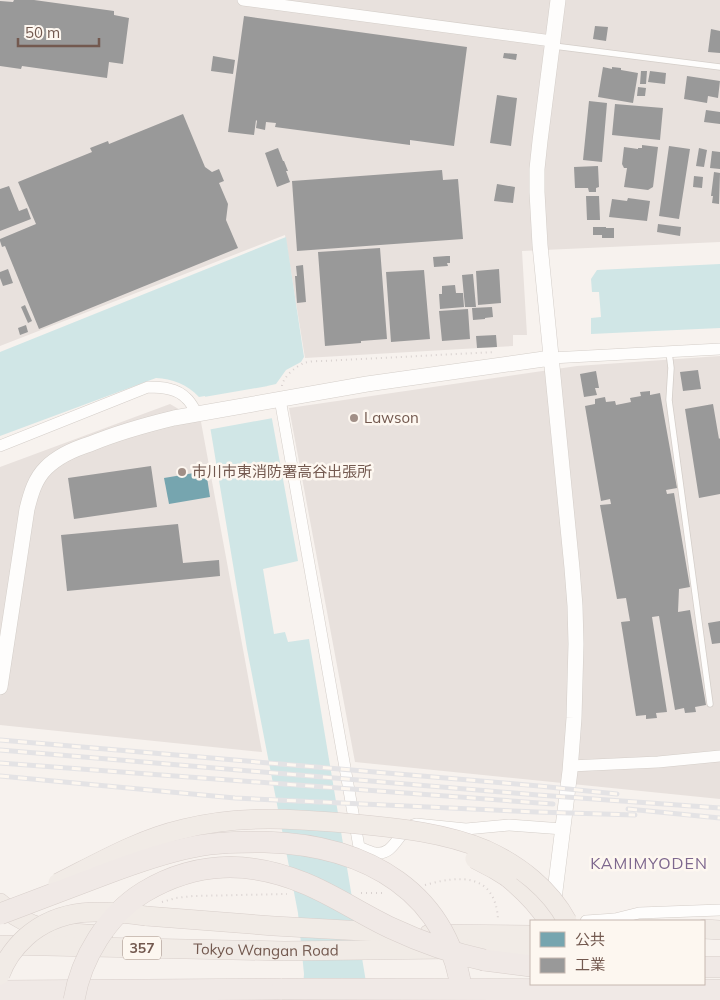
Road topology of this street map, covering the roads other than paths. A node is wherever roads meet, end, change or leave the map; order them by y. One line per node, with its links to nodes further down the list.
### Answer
1 (243, 0): 3 (street)
2 (558, 0): 3 (street)
3 (552, 44): 4 (lane); 7 (street)
4 (720, 67)
5 (720, 349): 6 (street)
6 (669, 352): 7 (street); 12 (lane)
7 (551, 358): 8 (street); 14 (street)
8 (275, 400): 9 (street); 16 (street)
9 (201, 414): 10 (street); 11 (street)
10 (0, 446)
11 (0, 687)
12 (710, 704)
13 (720, 756): 14 (street)
14 (570, 766): 16 (street)
15 (309, 820): 18 (highway, bridge); 21 (highway, bridge); 23 (highway, bridge)
16 (563, 829): 22 (street)
17 (0, 903): 32 (highway)
18 (0, 908)
19 (720, 910): 24 (street)
20 (0, 914): 43 (highway, bridge)
21 (547, 920)
22 (552, 920)
23 (566, 920)
24 (600, 920)
25 (705, 929): 26 (highway)
26 (720, 930)
27 (530, 935): 36 (highway, bridge)
28 (720, 941): 29 (highway)
29 (705, 942)
30 (0, 945): 32 (highway, Tokyo Wangan Road / 357)
31 (530, 948): 32 (highway, Tokyo Wangan Road / 357, bridge)
32 (284, 951)
33 (530, 966): 42 (highway, bridge)
34 (705, 967): 35 (highway)
35 (720, 967)
36 (0, 975)
37 (550, 985): 44 (street)
38 (571, 985): 45 (highway)
39 (588, 985): 46 (highway)
40 (0, 990): 41 (highway, bridge)
41 (720, 990)
42 (74, 1000)
43 (463, 1000)
44 (549, 1000)
45 (573, 1000)
46 (590, 1000)

